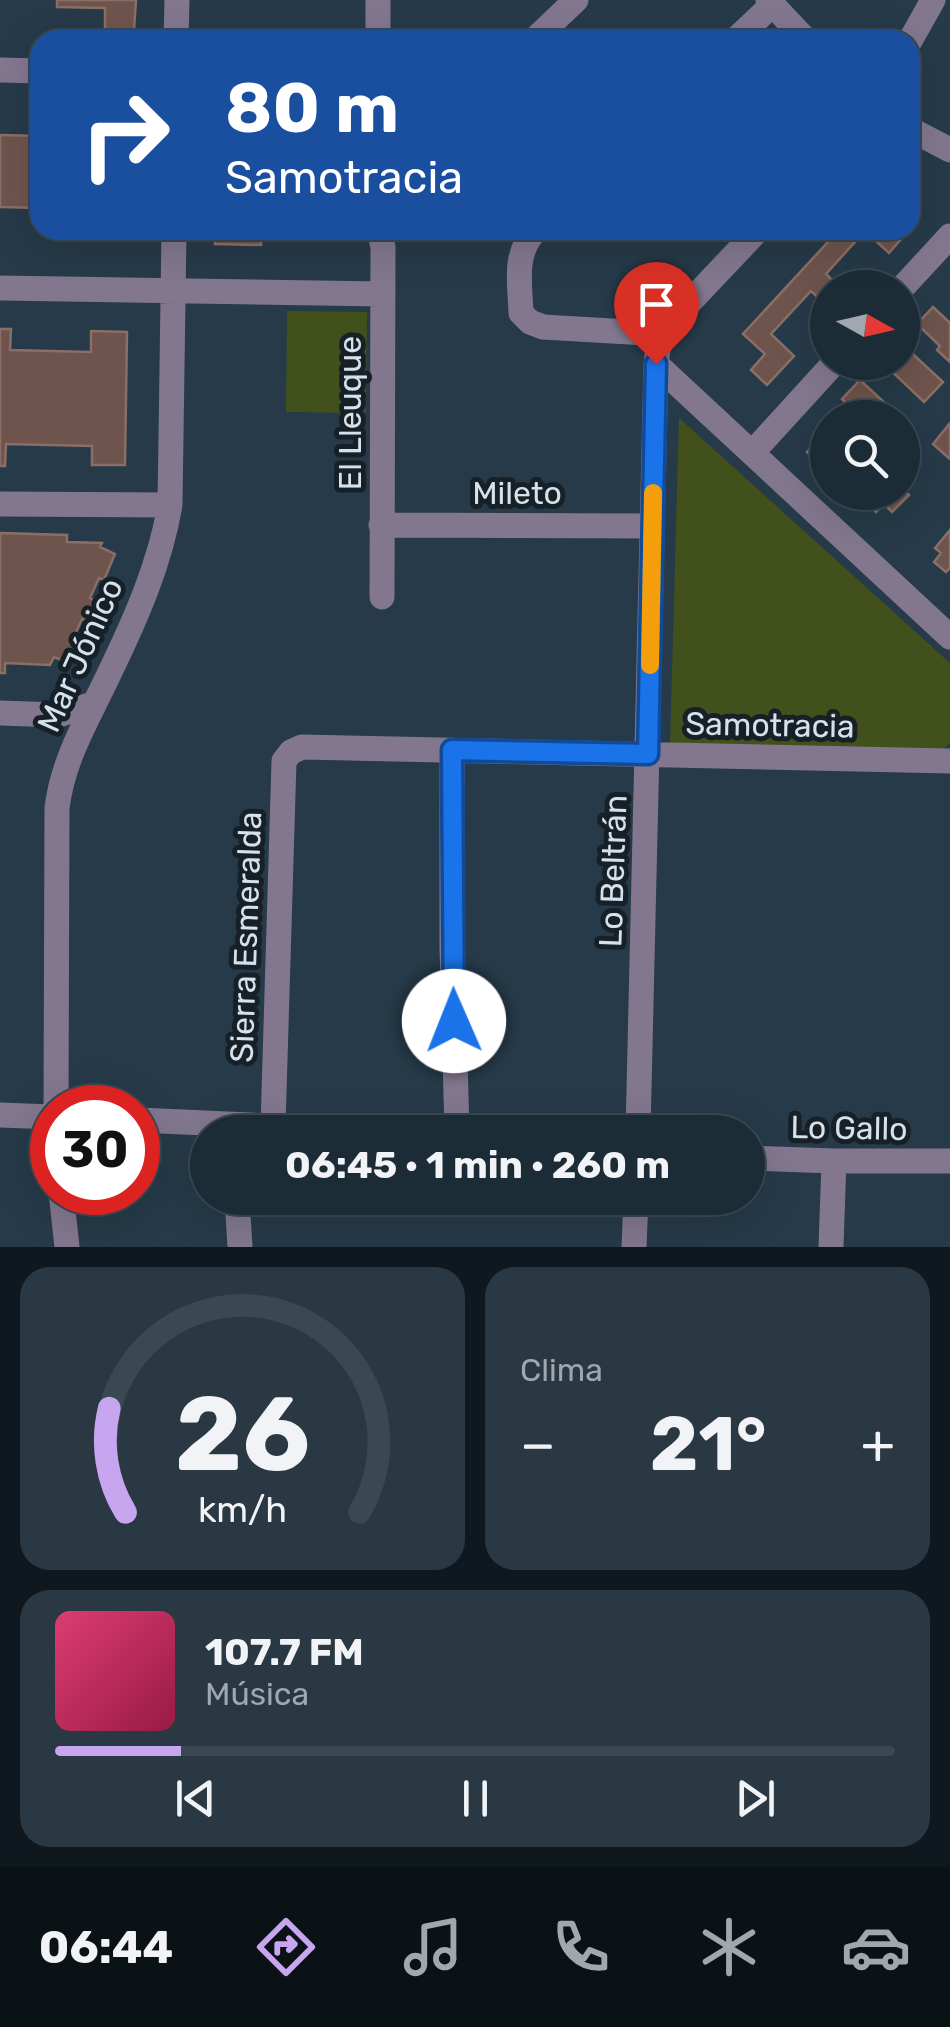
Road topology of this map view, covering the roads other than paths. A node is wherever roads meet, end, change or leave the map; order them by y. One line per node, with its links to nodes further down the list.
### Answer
1 (177, 0): 6 (street)
2 (378, 0): 7 (street)
3 (933, 0): 11 (street)
4 (770, 2): 9 (street); 10 (street)
5 (568, 3): 8 (street)
6 (176, 30)
7 (378, 30)
8 (543, 30)
9 (745, 30)
10 (797, 30)
11 (916, 30)
12 (0, 70): 13 (street)
13 (30, 71)
14 (920, 134): 15 (street)
15 (950, 150)
16 (950, 236): 21 (street)
17 (174, 240): 23 (street, Mar Jónico)
18 (381, 240): 24 (street, El Lleuque)
19 (528, 240): 25 (street)
20 (748, 240): 25 (street, Lo Beltrán)
21 (919, 270)
22 (0, 288): 23 (street)
23 (173, 291): 24 (street); 30 (street, Mar Jónico)
24 (383, 294): 31 (street, El Lleuque)
25 (664, 334): 26 (street, Lo Beltrán)
26 (656, 364): 28 (street); 32 (street, Lo Beltrán)
27 (819, 380): 28 (street)
28 (752, 453): 34 (street)
29 (0, 504): 30 (street)
30 (170, 505): 35 (street, Mar Jónico)
31 (382, 525): 32 (street, Mileto); 33 (street, El Lleuque)
32 (652, 526): 41 (street, Lo Beltrán)
33 (382, 597)
34 (950, 637)
35 (94, 704): 37 (street); 38 (street, Mar Jónico)
36 (0, 713): 37 (street)
37 (58, 716): 38 (street)
38 (77, 738): 43 (street, Mar Jónico)
39 (452, 750): 40 (street, Samotracia); 41 (street, Samotracia); 45 (street)
40 (290, 752): 44 (street, Sierra Esmeralda)
41 (648, 754): 42 (street, Samotracia); 46 (street, Lo Beltrán)
42 (950, 761)
43 (56, 1085)
44 (273, 1115)
45 (457, 1115)
46 (638, 1115)
47 (0, 1116): 48 (street)
48 (30, 1117)
49 (160, 1122): 50 (street)
50 (190, 1124)
51 (765, 1159): 53 (street, Lo Gallo)
52 (950, 1161): 53 (street, Lo Gallo)
53 (834, 1162): 60 (street)
54 (64, 1215): 57 (street)
55 (238, 1215): 58 (street)
56 (635, 1215): 59 (street)
57 (67, 1247)
58 (240, 1247)
59 (634, 1247)
60 (831, 1247)

